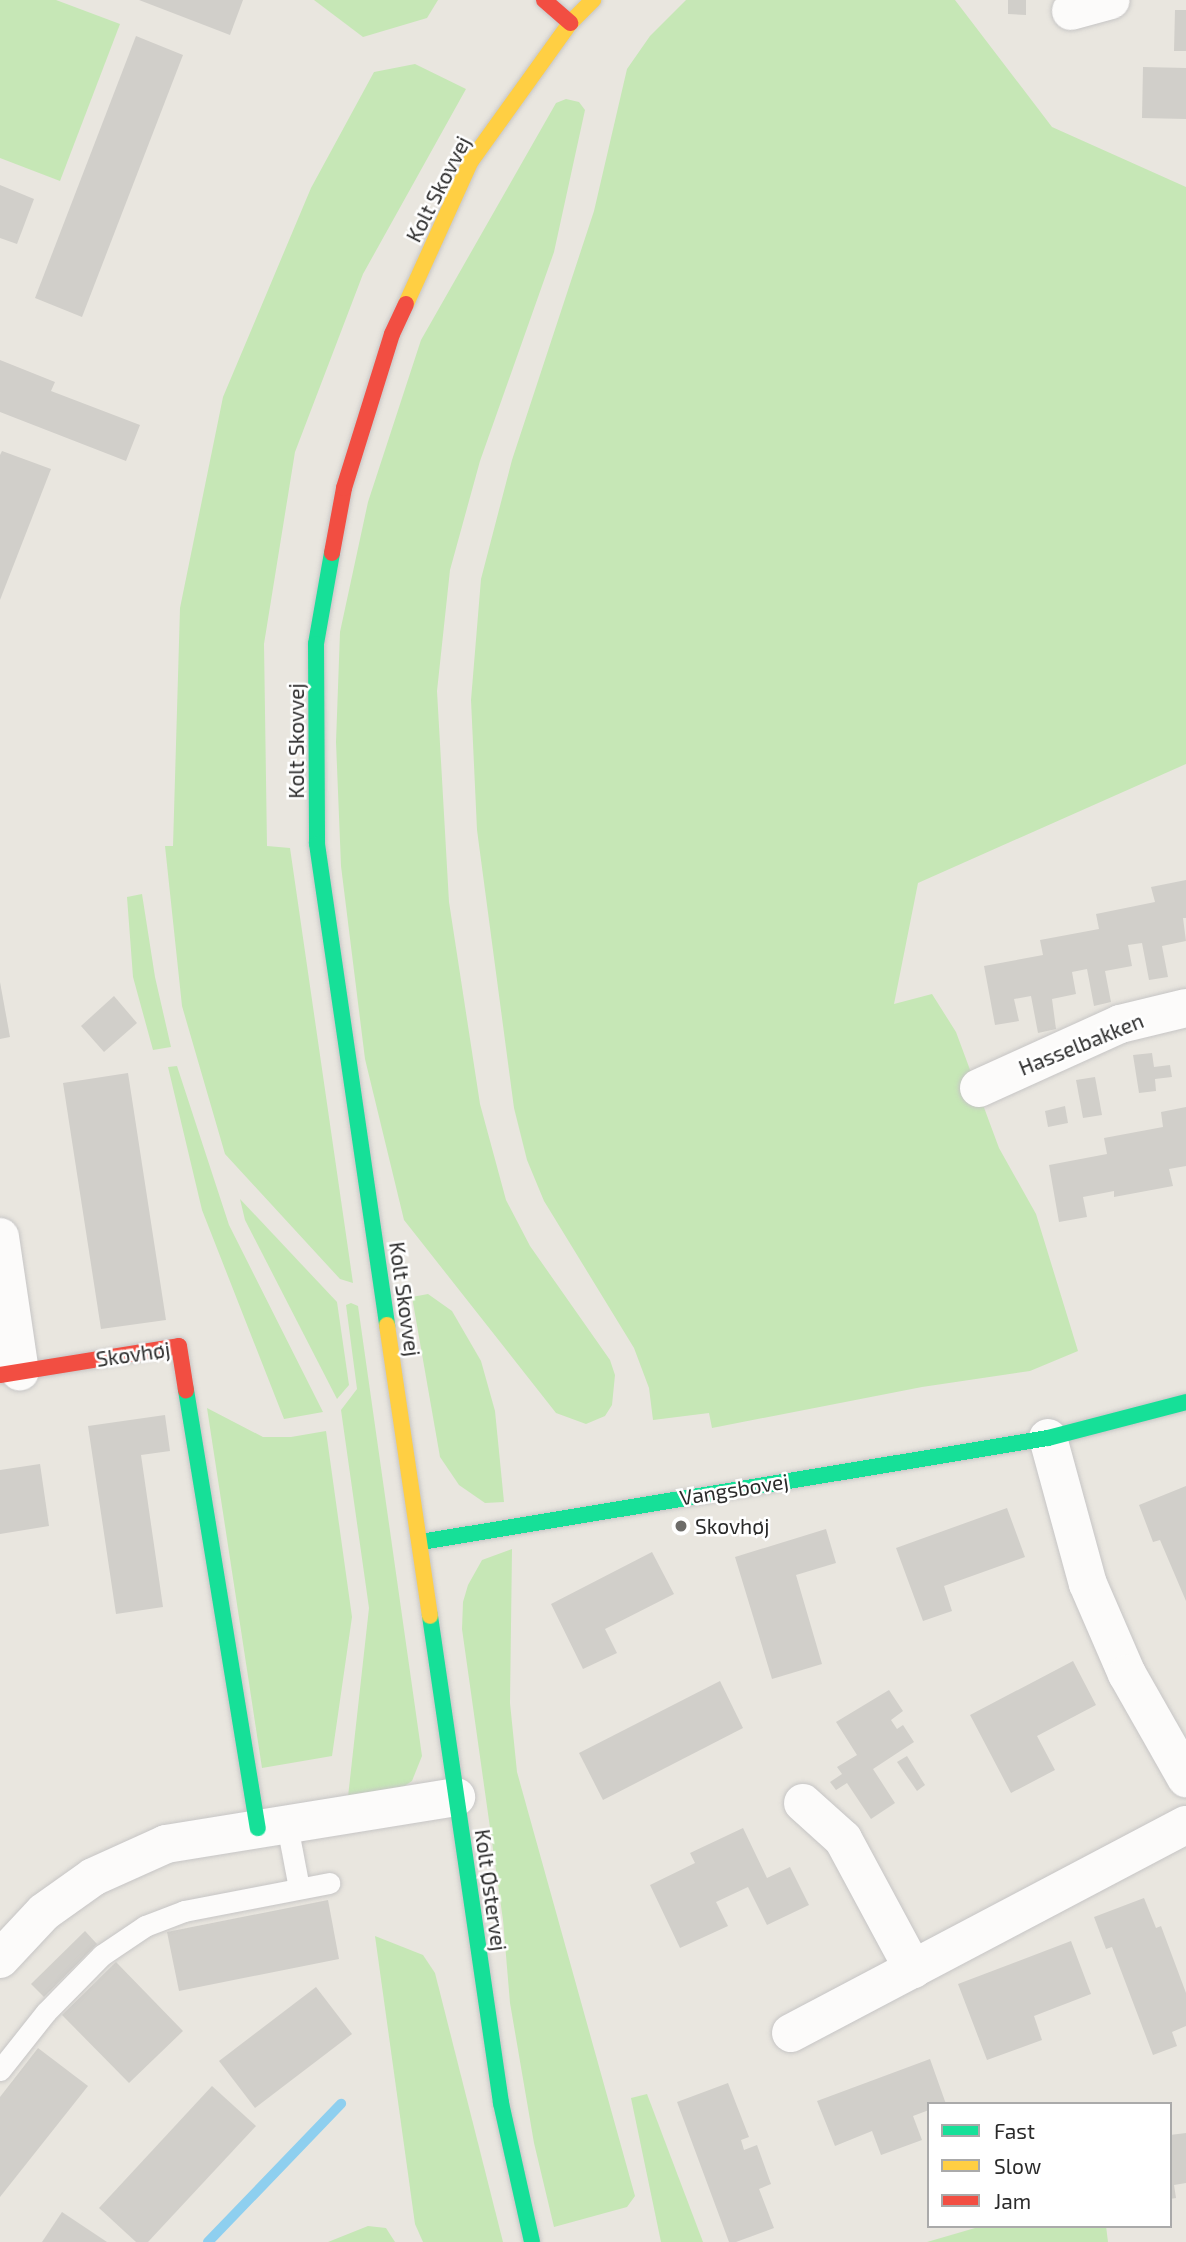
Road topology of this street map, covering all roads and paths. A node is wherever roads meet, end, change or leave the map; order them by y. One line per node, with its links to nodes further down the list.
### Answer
1 (544, 0): 5 (street)
2 (593, 0): 5 (street, Kolt Skovvej)
3 (1111, 0): 4 (street)
4 (1071, 11)
5 (570, 23): 12 (street, Kolt Skovvej)
6 (1186, 1008): 7 (street, Hasselbakken)
7 (979, 1088)
8 (0, 1237): 9 (street, Skovhøj)
9 (10, 1373): 17 (street, Skovhøj)
10 (1186, 1402): 11 (street, Vangsbovej)
11 (1048, 1438): 12 (street, Vangsbovej); 13 (street)
12 (421, 1542): 14 (street, Kolt Østervej)
13 (1186, 1778)
14 (456, 1797): 17 (street); 24 (street, Kolt Østervej)
15 (803, 1803): 21 (street)
16 (1186, 1825): 21 (street)
17 (272, 1827): 19 (lane); 20 (street)
18 (329, 1882): 19 (lane)
19 (299, 1888): 23 (lane)
20 (4, 1945)
21 (913, 1969): 22 (street)
22 (791, 2033)
23 (0, 2070)
24 (532, 2242)

